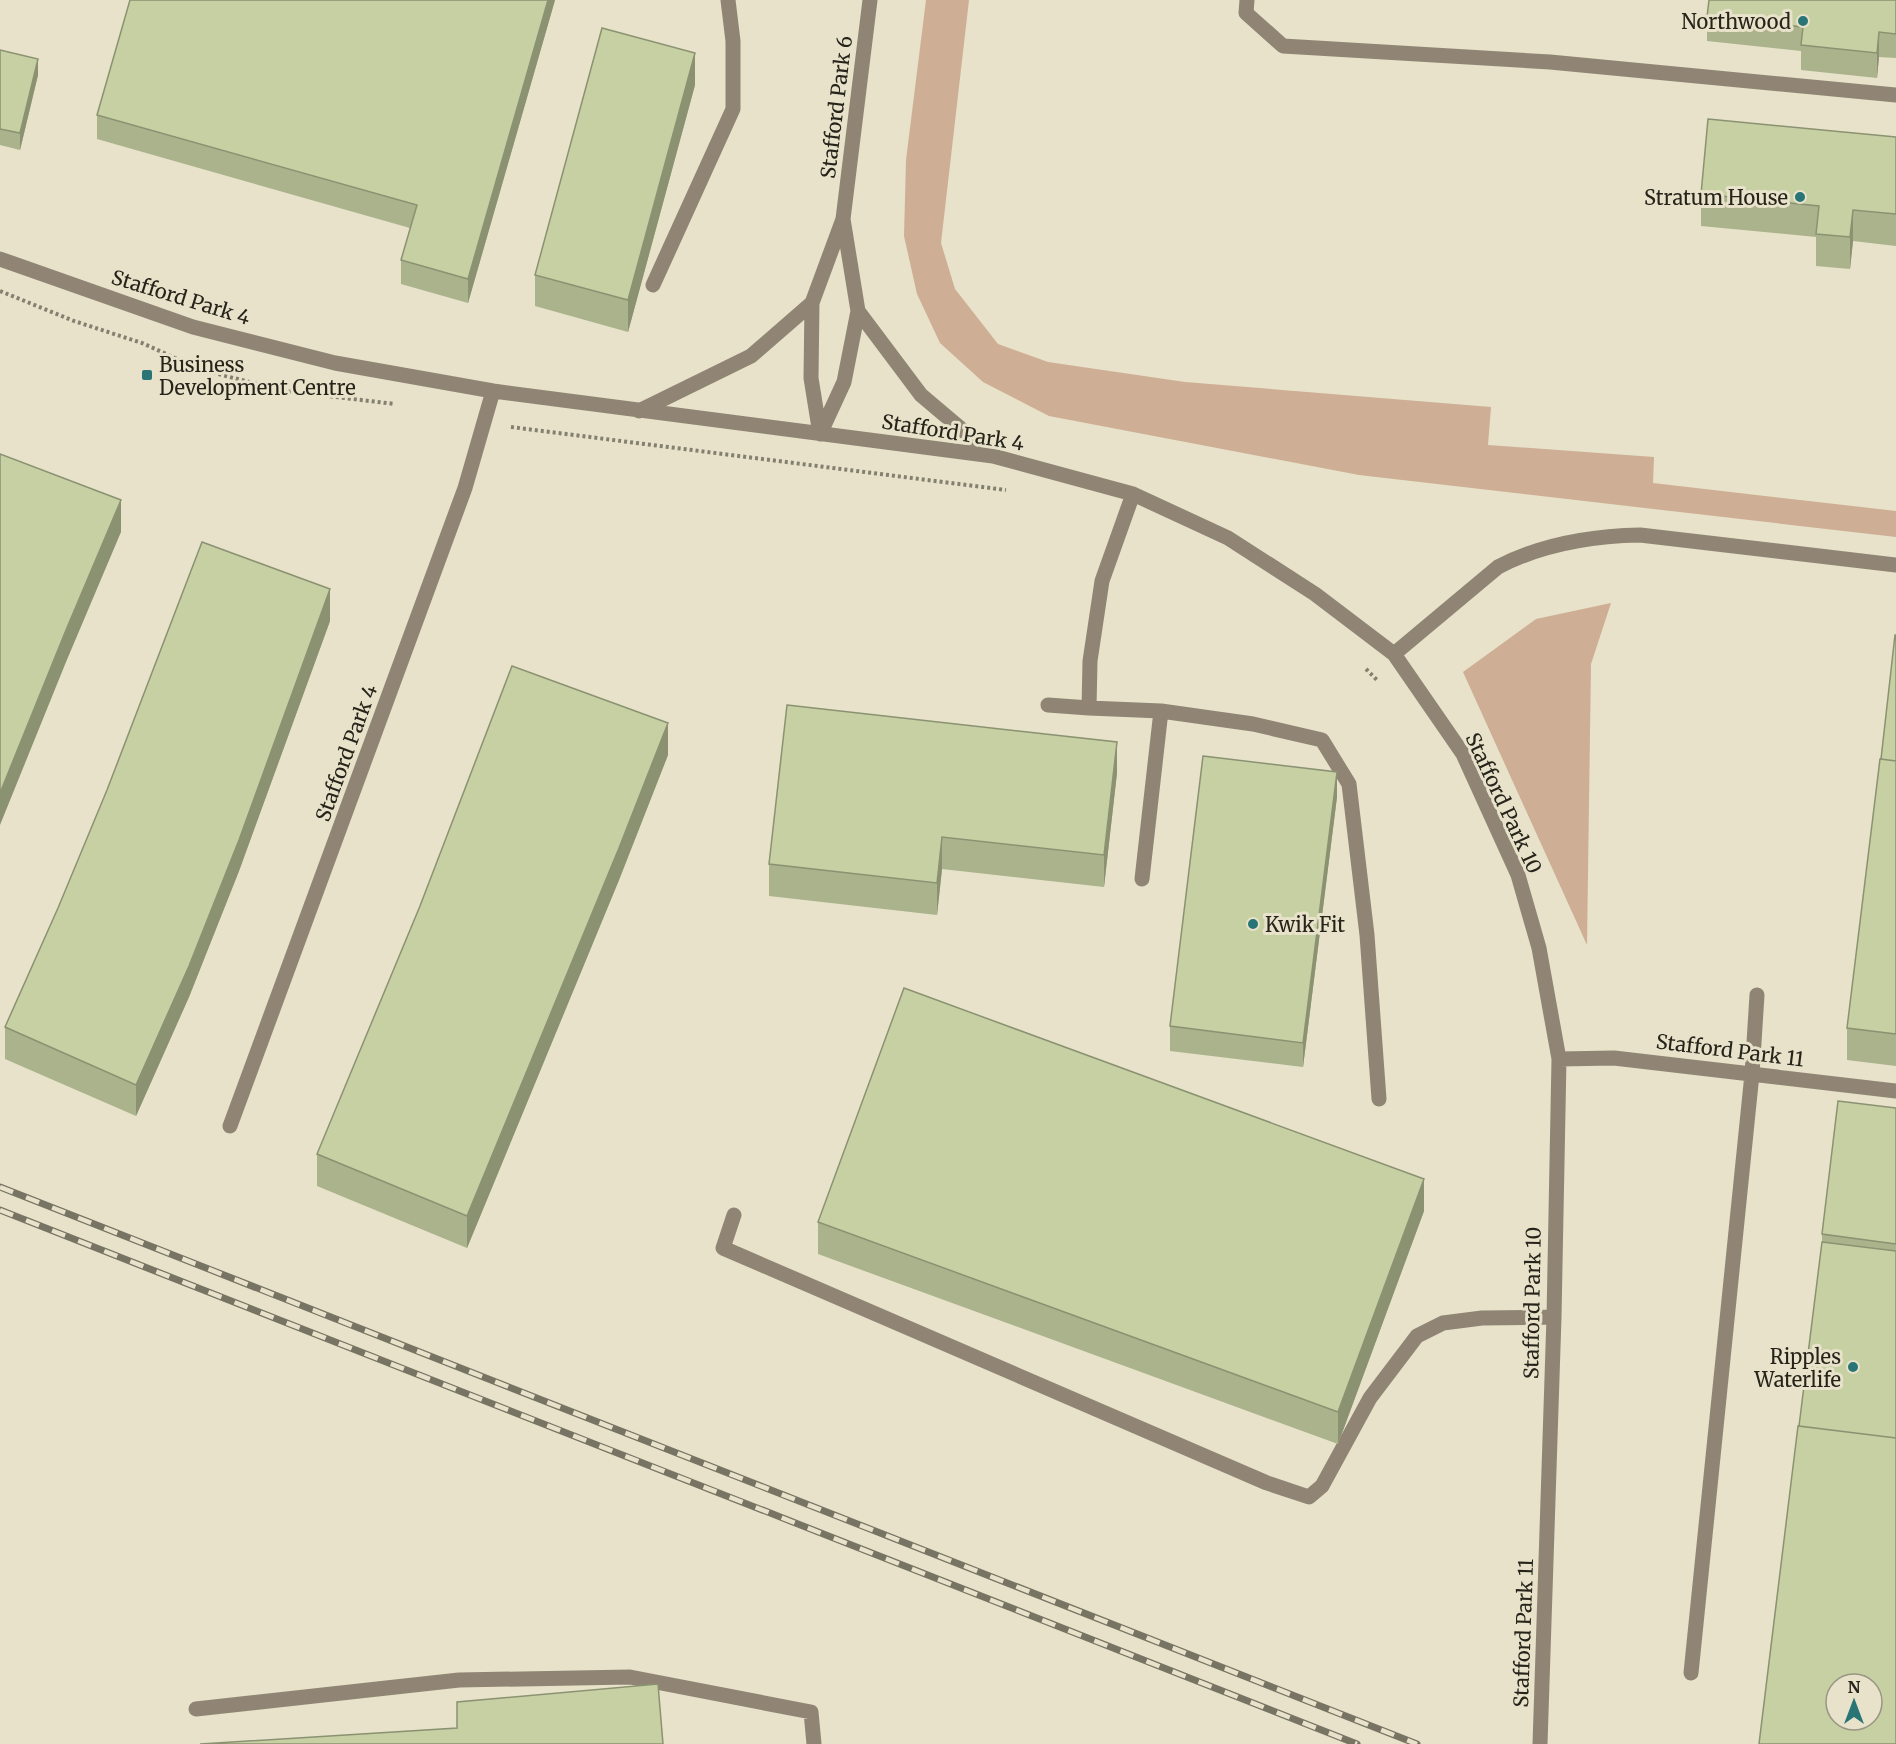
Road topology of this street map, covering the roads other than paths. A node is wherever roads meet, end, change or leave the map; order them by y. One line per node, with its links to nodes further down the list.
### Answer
1 (728, 0): 7 (street)
2 (870, 0): 5 (street, Stafford Park 6)
3 (1247, 0): 4 (street)
4 (1896, 94)
5 (843, 219): 8 (street); 9 (street)
6 (0, 259): 10 (street, Stafford Park 4)
7 (653, 285)
8 (812, 303): 11 (street); 12 (street)
9 (858, 311): 12 (street); 13 (street)
10 (493, 391): 11 (street, Stafford Park 4); 26 (street, Stafford Park 4)
11 (639, 411): 12 (street, Stafford Park 4)
12 (820, 434): 13 (street, Stafford Park 4)
13 (993, 456): 14 (street, Stafford Park 4)
14 (1133, 494): 16 (street, Stafford Park 4); 18 (street)
15 (1896, 565): 16 (street)
16 (1394, 654): 22 (street, Stafford Park 10)
17 (1048, 705): 18 (street)
18 (1089, 708): 19 (street)
19 (1161, 711): 20 (street); 25 (street)
20 (1142, 879)
21 (1757, 995): 23 (street)
22 (1558, 1059): 23 (street, Stafford Park 11); 28 (street, Stafford Park 10)
23 (1752, 1074): 24 (street, Stafford Park 11); 30 (street)
24 (1896, 1091)
25 (1379, 1099)
26 (230, 1126)
27 (734, 1215): 28 (street)
28 (1554, 1317): 29 (street, Stafford Park 10)
29 (1547, 1523): 33 (street, Stafford Park 11)
30 (1691, 1673)
31 (196, 1709): 32 (street)
32 (814, 1744)
33 (1540, 1744)

